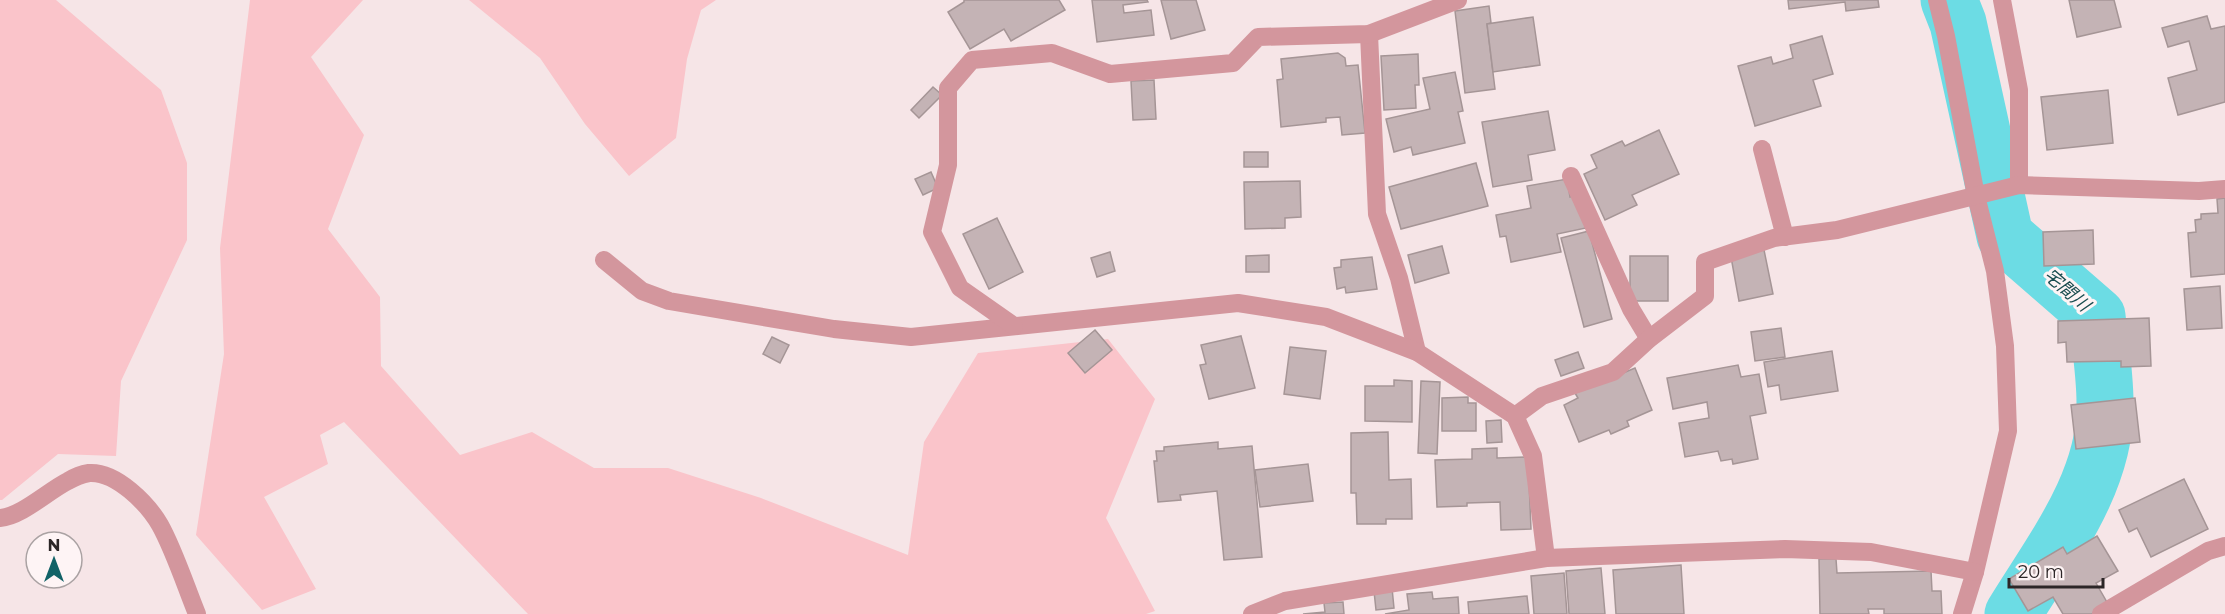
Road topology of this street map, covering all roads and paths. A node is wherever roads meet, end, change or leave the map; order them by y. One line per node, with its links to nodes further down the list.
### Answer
1 (1458, 0): 4 (street)
2 (1937, 0): 9 (street)
3 (2002, 0): 7 (street)
4 (1369, 34): 12 (street); 14 (street)
5 (1762, 149): 10 (street)
6 (1571, 176): 13 (street)
7 (2014, 185): 8 (street); 9 (street)
8 (2225, 189)
9 (1979, 194): 10 (street); 19 (street)
10 (1785, 237): 13 (street)
11 (604, 260): 12 (street)
12 (1014, 326): 14 (street)
13 (1649, 339): 15 (street)
14 (1417, 352): 15 (street)
15 (1515, 416): 18 (street)
16 (0, 518): 20 (street)
17 (2225, 546): 23 (street)
18 (1546, 558): 19 (street); 21 (street)
19 (1975, 572): 22 (street)
20 (197, 614)
21 (1252, 614)
22 (1962, 614)
23 (2101, 614)

